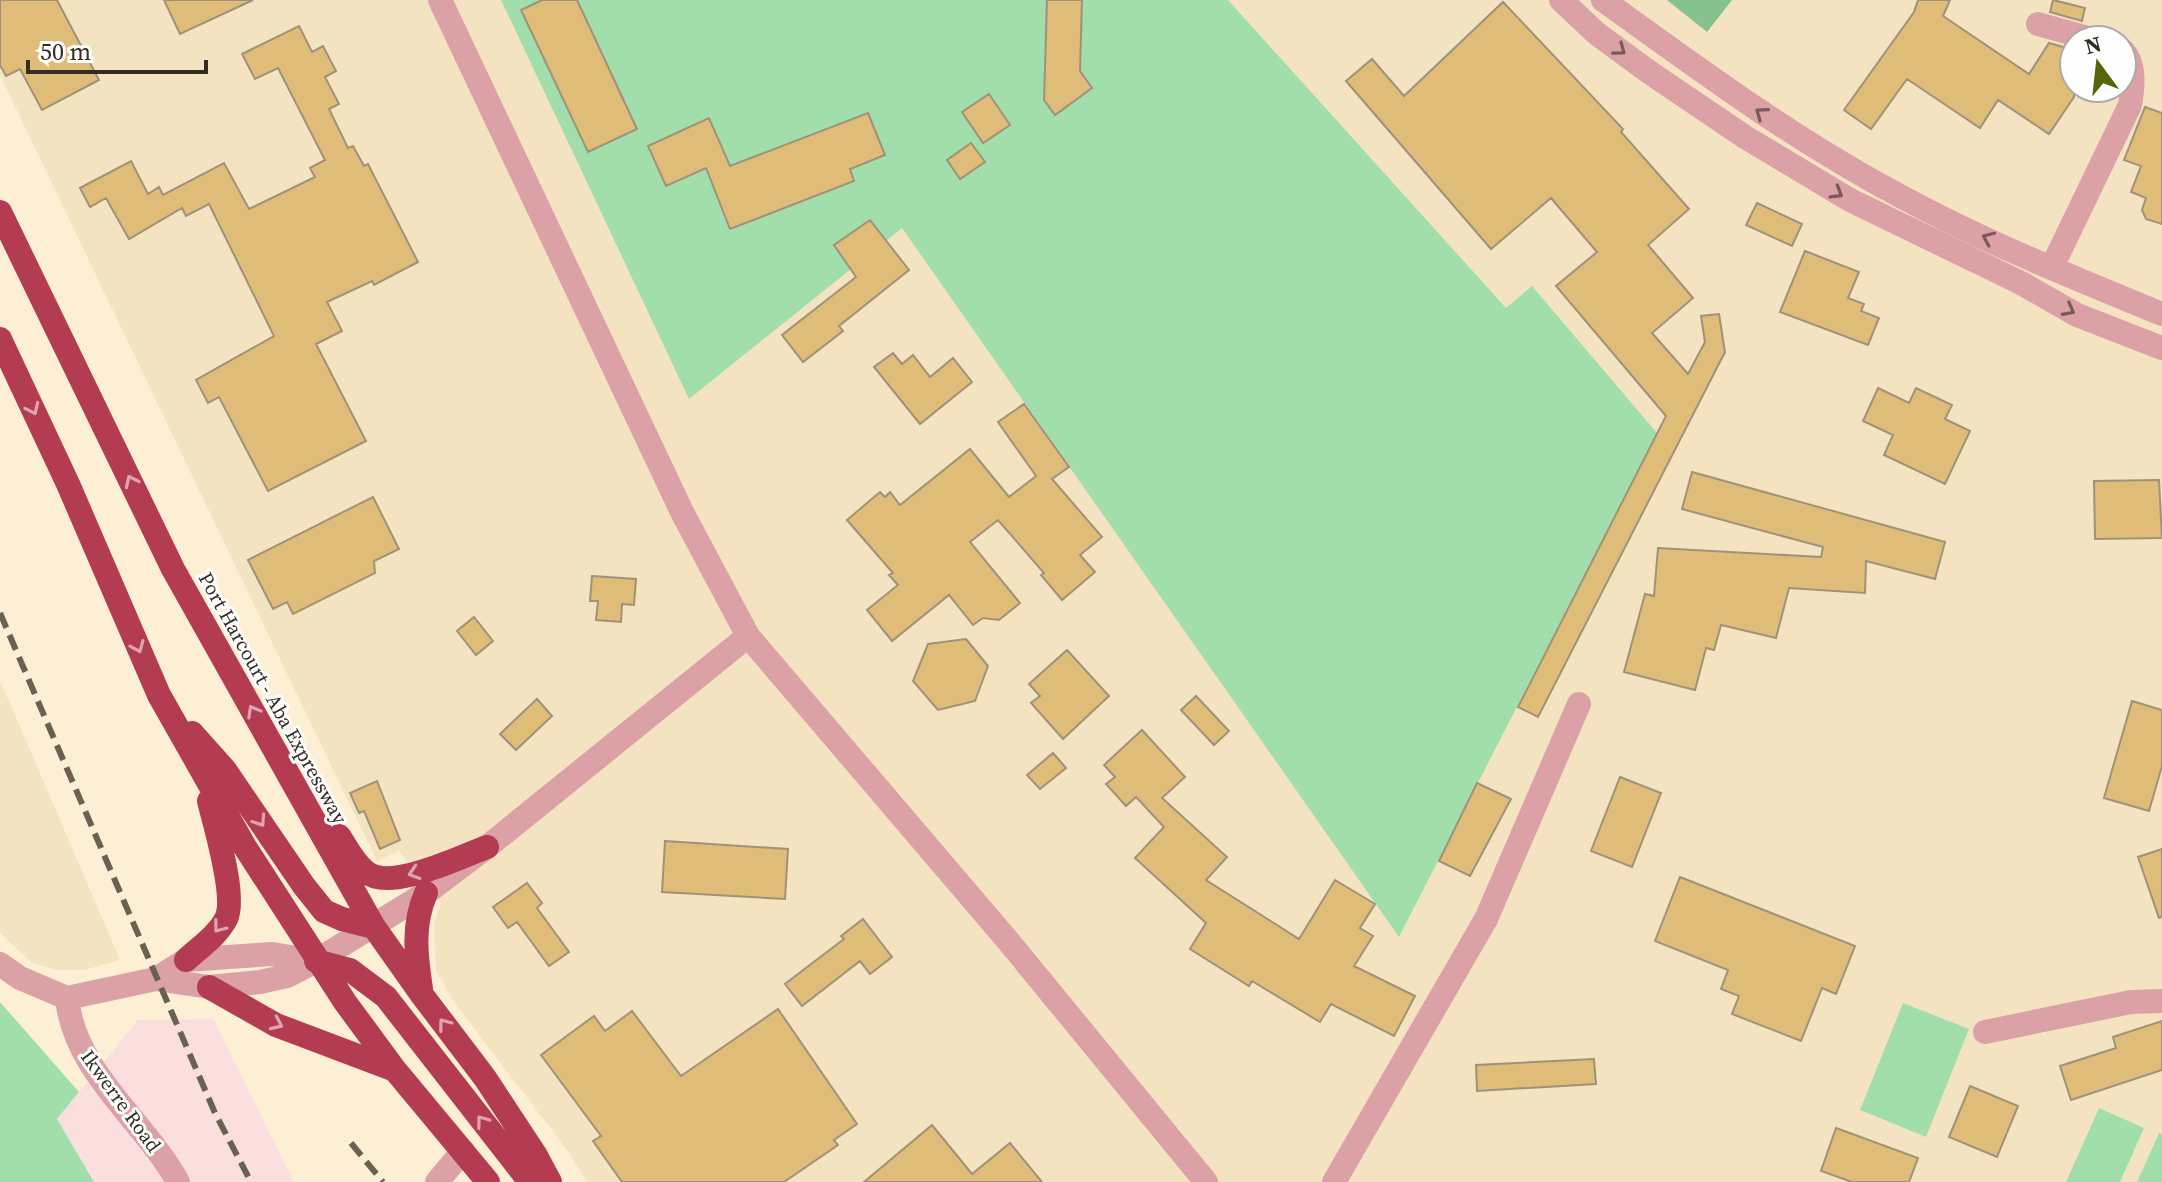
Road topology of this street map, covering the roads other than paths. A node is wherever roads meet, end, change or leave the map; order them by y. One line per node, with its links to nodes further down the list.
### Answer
1 (1561, 0): 11 (street, one-way to 11)
2 (1603, 0): 8 (street, one-way to 2)
3 (443, 4): 12 (street)
4 (2038, 24): 5 (street)
5 (2058, 30)
6 (2130, 104): 8 (street)
7 (0, 212): 16 (highway, Port Harcourt - Aba Expressway, one-way to 7)
8 (2052, 267): 9 (street)
9 (2162, 314)
10 (0, 339): 13 (highway, one-way to 13)
11 (2162, 348)
12 (748, 636): 17 (street); 36 (street)
13 (159, 695): 15 (highway); 19 (highway, one-way to 19)
14 (1579, 704): 37 (street)
15 (202, 771): 20 (highway, one-way to 20); 21 (highway)
16 (291, 779): 17 (highway, one-way to 16); 19 (highway, Port Harcourt - Aba Expressway)
17 (487, 847): 18 (street)
18 (426, 893): 19 (street); 25 (highway)
19 (374, 927): 21 (street); 25 (highway, Port Harcourt - Aba Expressway)
20 (186, 960): 21 (street); 23 (street)
21 (316, 961): 24 (street); 29 (highway); 34 (highway, one-way to 21)
22 (0, 964): 26 (street)
23 (156, 979): 24 (street); 26 (street)
24 (209, 987): 29 (highway, one-way to 29)
25 (422, 995): 35 (highway, Port Harcourt - Aba Expressway, one-way to 25)
26 (67, 998): 31 (street, Ikwerre Road)
27 (2162, 1001): 28 (street)
28 (1985, 1032)
29 (395, 1070): 30 (highway)
30 (463, 1151): 32 (street); 33 (highway)
31 (178, 1182)
32 (437, 1182)
33 (488, 1182)
34 (530, 1182)
35 (550, 1182)
36 (1206, 1182)
37 (1334, 1182)

